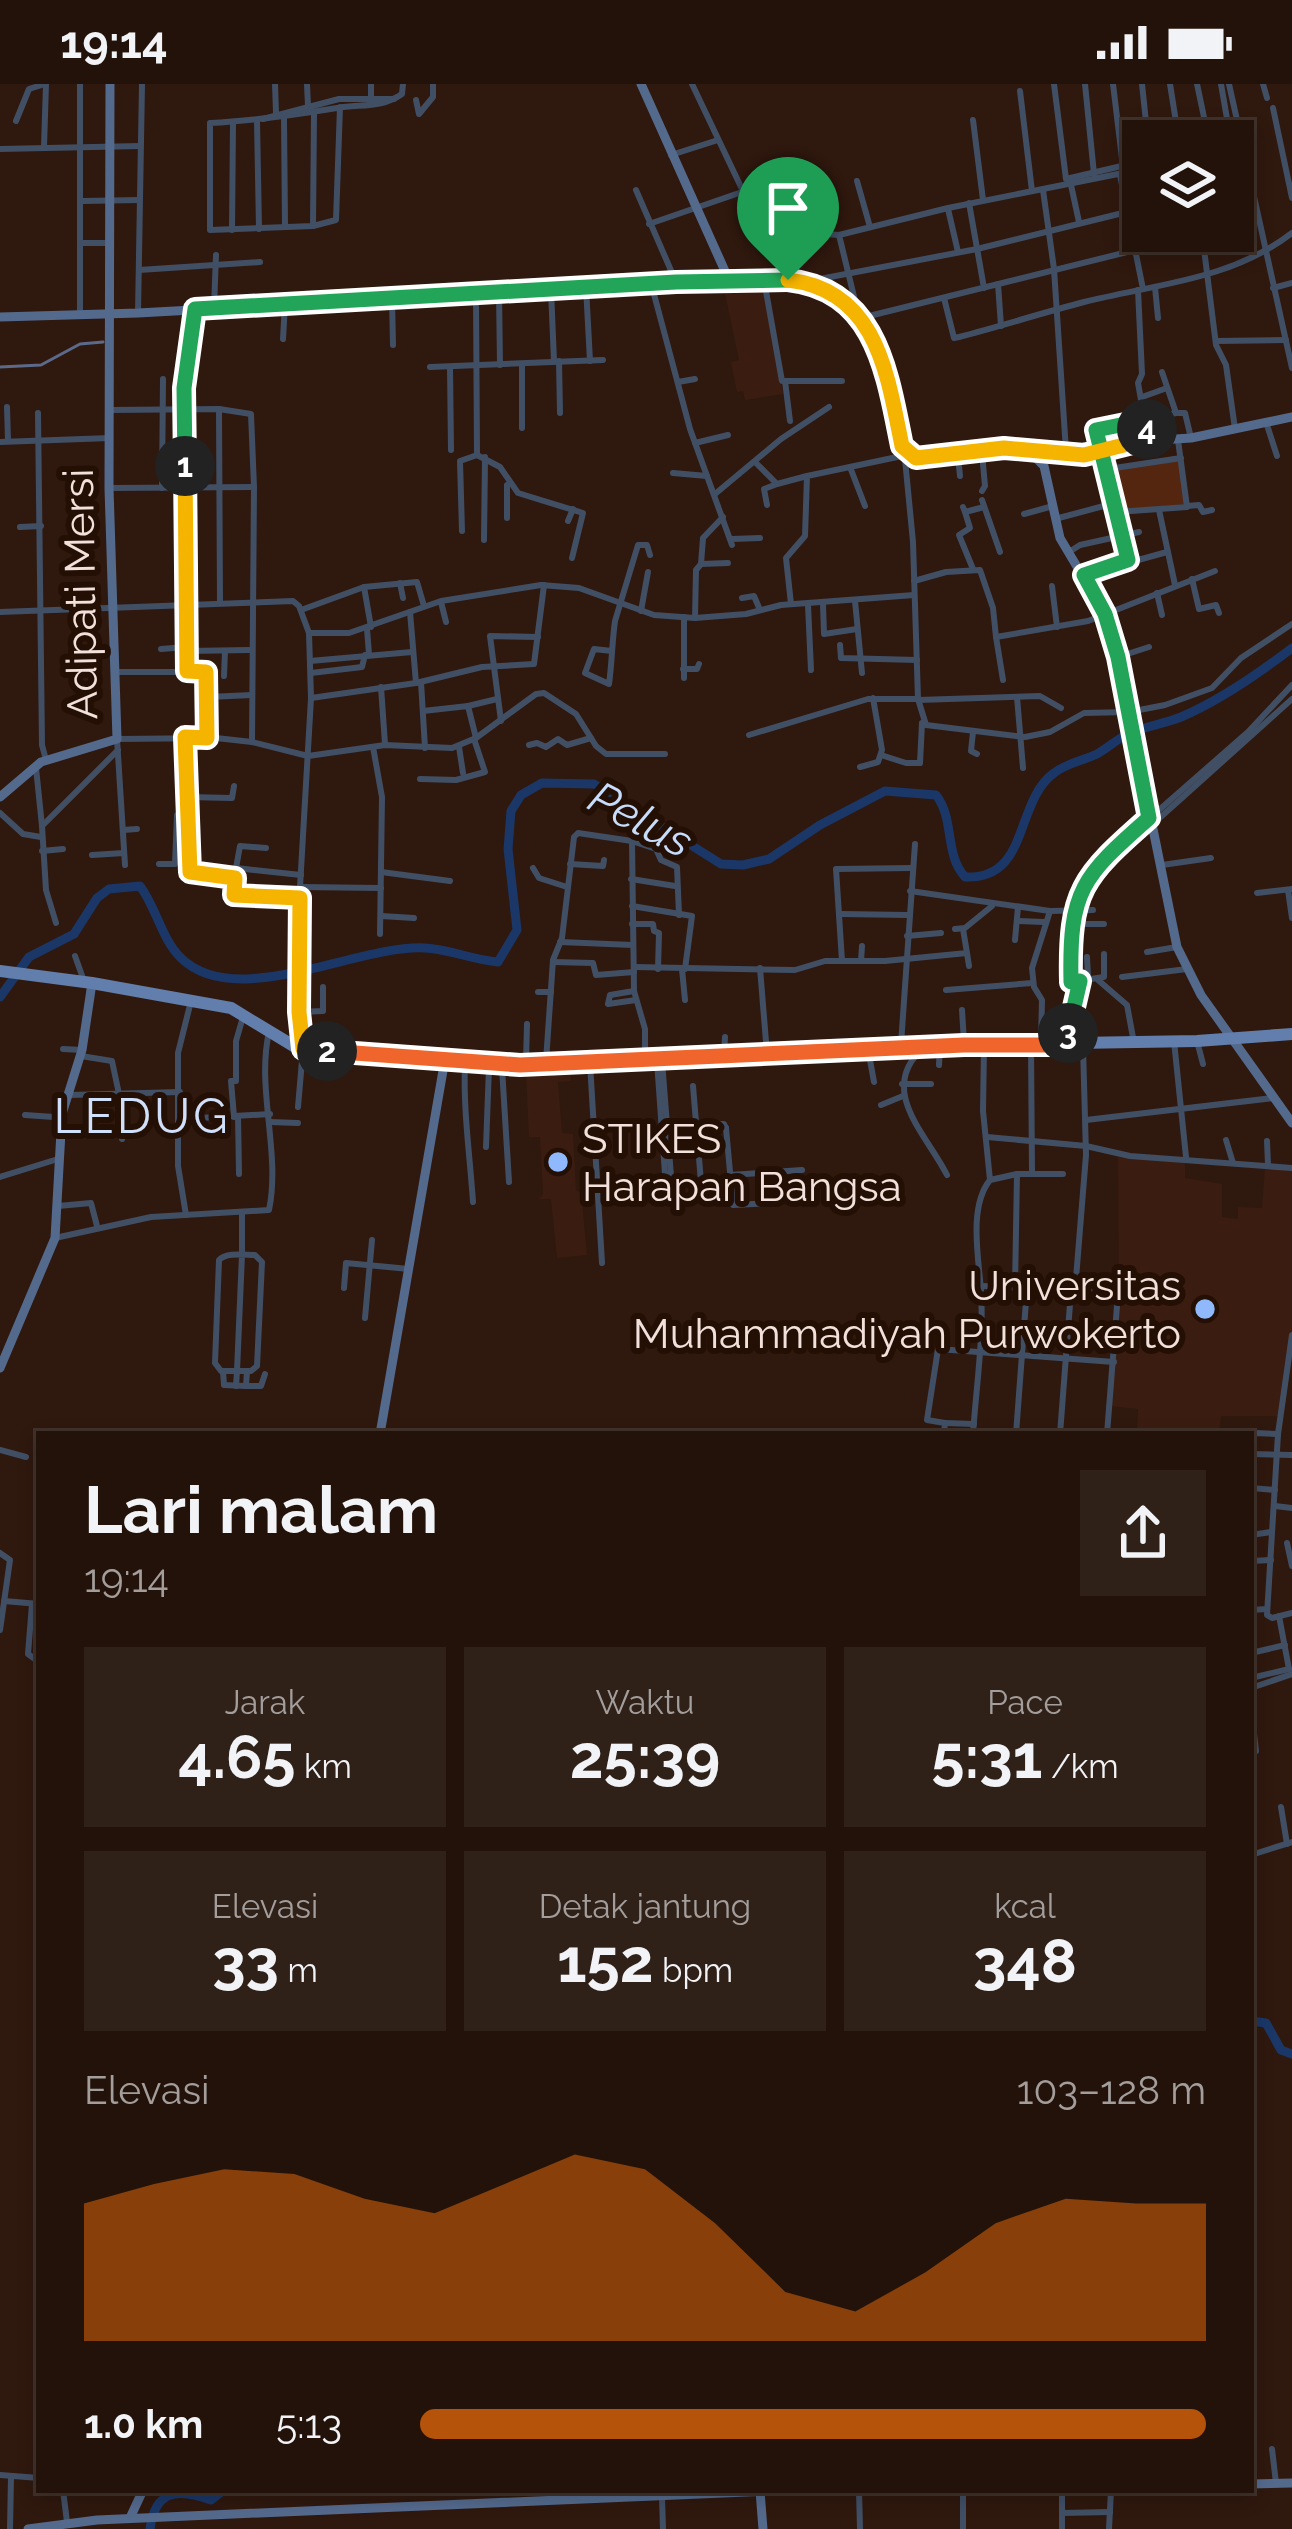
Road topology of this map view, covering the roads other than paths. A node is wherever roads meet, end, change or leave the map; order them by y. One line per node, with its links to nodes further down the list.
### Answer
1 (46, 84): 37 (street); 42 (street)
2 (80, 84): 43 (street)
3 (110, 84): 44 (street, Adipati Mersi)
4 (142, 84): 41 (street)
5 (275, 84): 30 (street)
6 (307, 84): 29 (street)
7 (338, 84): 27 (street)
8 (371, 84): 22 (street)
9 (404, 84): 24 (street)
10 (433, 84): 25 (street)
11 (641, 84): 46 (street)
12 (692, 84): 40 (street)
13 (1054, 84): 48 (street)
14 (1085, 84): 48 (street)
15 (1113, 84): 47 (street)
16 (1142, 84): 32 (street)
17 (1170, 84): 33 (street)
18 (1197, 84): 34 (street)
19 (1225, 84): 35 (street); 36 (street)
20 (1264, 84): 23 (street)
21 (1021, 91): 54 (street)
22 (371, 98): 24 (street); 26 (street)
23 (1267, 98)
24 (394, 100): 26 (street)
25 (416, 100)
26 (358, 102): 27 (street)
27 (340, 103): 29 (street); 69 (street)
28 (1273, 108): 56 (street)
29 (311, 109): 30 (street); 69 (street)
30 (280, 116): 38 (street); 70 (street)
31 (974, 120): 58 (street)
32 (1146, 120)
33 (1176, 120)
34 (1205, 120)
35 (1228, 120)
36 (1232, 120)
37 (16, 121)
38 (257, 121): 39 (street); 72 (street)
39 (233, 123): 73 (street); 73 (street)
40 (718, 140): 46 (street); 55 (street)
41 (140, 146): 44 (street); 57 (street)
42 (44, 147): 43 (street); 45 (street)
43 (81, 147): 44 (street); 59 (street)
44 (111, 147): 60 (street, Adipati Mersi)
45 (0, 149)
46 (671, 155): 63 (street)
47 (1121, 170): 48 (street); 49 (street); 51 (street)
48 (1094, 174)
49 (1122, 177)
50 (857, 181): 71 (street)
51 (1071, 184): 53 (street); 67 (street)
52 (636, 190): 68 (street)
53 (1043, 190): 54 (street); 74 (street)
54 (1032, 191): 58 (street)
55 (742, 192): 63 (street); 76 (street)
56 (1292, 198)
57 (139, 200): 60 (street); 88 (street)
58 (983, 200): 61 (street)
59 (81, 201): 60 (street); 77 (street)
60 (110, 201): 78 (street, Adipati Mersi)
61 (969, 203): 64 (street); 79 (street)
62 (1254, 206): 66 (street)
63 (696, 207): 68 (street); 91 (street)
64 (948, 208): 71 (street); 80 (street)
65 (1122, 213): 67 (street)
66 (1256, 218): 84 (street)
67 (1079, 223): 74 (street)
68 (649, 224): 93 (street)
69 (313, 226): 70 (street)
70 (285, 227): 72 (street)
71 (870, 227): 76 (street)
72 (259, 229): 73 (street)
73 (232, 230)
74 (1049, 230): 79 (street); 87 (street)
75 (1292, 233): 84 (street)
76 (839, 235): 90 (street)
77 (81, 242): 78 (street); 114 (street)
78 (109, 243): 112 (street, Adipati Mersi)
79 (977, 249): 80 (street); 100 (street)
80 (958, 252): 90 (street)
81 (1130, 252): 87 (street)
82 (1135, 252): 103 (street)
83 (1206, 252): 89 (street)
84 (1265, 254): 89 (street); 101 (street)
85 (216, 260): 86 (street); 88 (street); 109 (street)
86 (260, 262)
87 (1054, 269): 97 (street); 111 (street)
88 (139, 270): 113 (street)
89 (1210, 274): 99 (street); 120 (street)
90 (850, 275): 94 (street); 115 (street)
91 (729, 280): 92 (street); 93 (street)
92 (764, 280): 94 (street); 135 (street)
93 (676, 282): 95 (street)
94 (804, 282): 115 (street)
95 (651, 283): 98 (street); 137 (street)
96 (1292, 283): 101 (street)
97 (998, 284): 100 (street); 118 (street)
98 (586, 287): 102 (street); 125 (street)
99 (1155, 287): 103 (street); 117 (street)
100 (984, 288): 106 (street)
101 (1273, 289): 121 (street)
102 (551, 290): 104 (street); 124 (street)
103 (1141, 290): 111 (street); 139 (street)
104 (499, 292): 105 (street); 128 (street)
105 (476, 293): 107 (street); 131 (street)
106 (944, 298): 115 (street); 118 (street)
107 (392, 299): 108 (street); 122 (street)
108 (284, 304): 109 (street); 119 (street)
109 (214, 308): 110 (street)
110 (195, 309): 113 (street); 143 (street)
111 (1056, 310): 118 (street); 171 (street)
112 (110, 313): 113 (street); 114 (street); 144 (street, Adipati Mersi)
113 (139, 313)
114 (80, 314): 116 (street)
115 (859, 316): 168 (street)
116 (0, 317)
117 (1158, 318)
118 (1001, 326)
119 (283, 339)
120 (1216, 340): 121 (street); 156 (street)
121 (1288, 344): 126 (street)
122 (393, 345)
123 (603, 360): 125 (street)
124 (556, 361): 125 (street); 127 (street); 147 (street)
125 (590, 361)
126 (1292, 363)
127 (522, 364): 128 (street); 155 (street)
128 (500, 365): 131 (street)
129 (430, 367): 130 (street)
130 (450, 367): 131 (street); 166 (street)
131 (477, 367): 172 (street)
132 (1162, 372): 138 (street)
133 (163, 379): 142 (street)
134 (695, 379): 137 (street)
135 (785, 381): 136 (street); 151 (street)
136 (842, 381)
137 (679, 382): 154 (street)
138 (1167, 388): 139 (street); 148 (street)
139 (1142, 397): 150 (street)
140 (7, 407): 163 (street)
141 (829, 407): 176 (street)
142 (163, 409): 143 (street); 144 (street); 190 (street)
143 (184, 409): 145 (street); 186 (street)
144 (110, 410): 158 (street, Adipati Mersi)
145 (219, 410): 187 (street); 188 (street)
146 (38, 412): 160 (street)
147 (560, 413)
148 (1176, 413): 150 (street); 159 (street)
149 (1292, 417): 153 (street)
150 (1145, 420): 161 (street); 167 (street)
151 (790, 421)
152 (700, 422): 154 (street)
153 (1266, 422): 156 (street); 174 (street)
154 (688, 423): 164 (street)
155 (522, 428)
156 (1235, 429): 159 (street)
157 (728, 435): 164 (street)
158 (110, 438): 160 (street); 189 (street, Adipati Mersi)
159 (1191, 438): 162 (street)
160 (40, 439): 163 (street); 206 (street)
161 (1148, 439): 162 (street); 167 (street)
162 (1178, 440): 175 (street)
163 (4, 442)
164 (695, 443): 181 (street)
165 (1027, 449): 169 (street); 170 (street); 177 (street)
166 (451, 450)
167 (1102, 450): 171 (street); 179 (street)
168 (903, 453): 173 (street); 178 (street); 226 (street)
169 (982, 453): 173 (street); 192 (street)
170 (1053, 453): 171 (street); 177 (street)
171 (1066, 455)
172 (481, 456): 184 (street); 208 (street); 212 (street)
173 (958, 456): 183 (street)
174 (1276, 456)
175 (1181, 458): 179 (street); 196 (street)
176 (756, 463): 185 (street); 191 (street)
177 (1044, 466): 195 (street)
178 (850, 467): 182 (street); 194 (street)
179 (1108, 469): 197 (street)
180 (673, 473): 181 (street)
181 (707, 476): 191 (street)
182 (807, 476): 185 (street); 242 (street)
183 (960, 476)
184 (507, 482): 198 (street); 203 (street)
185 (776, 484): 193 (street)
186 (185, 487): 187 (street); 190 (street); 241 (street)
187 (218, 487): 188 (street); 238 (street)
188 (254, 487): 239 (street)
189 (109, 488): 190 (street); 246 (street, Adipati Mersi)
190 (162, 488)
191 (715, 494): 202 (street)
192 (983, 499): 215 (street); 221 (street)
193 (767, 505)
194 (865, 506)
195 (1053, 506): 201 (street); 204 (street)
196 (1187, 506): 199 (street); 200 (street)
197 (1116, 508): 199 (street); 204 (street); 210 (street)
198 (573, 509): 205 (street); 217 (street)
199 (1159, 510): 214 (street)
200 (1212, 510)
201 (1024, 514)
202 (724, 516): 211 (street); 220 (street)
203 (507, 518)
204 (1055, 519): 213 (street)
205 (568, 521)
206 (41, 526): 207 (street); 249 (street)
207 (20, 527)
208 (462, 531)
209 (1139, 532): 210 (street)
210 (1121, 536): 213 (street); 218 (street)
211 (760, 538)
212 (484, 540)
213 (1069, 552): 224 (street)
214 (1167, 552): 218 (street); 229 (street)
215 (1000, 553)
216 (650, 555): 240 (street)
217 (572, 558)
218 (1128, 560): 224 (street)
219 (728, 562): 220 (street)
220 (701, 564): 257 (street)
221 (973, 570): 226 (street); 264 (street)
222 (1215, 571): 225 (street)
223 (648, 572): 250 (street)
224 (1084, 575): 254 (street)
225 (1192, 579): 229 (street); 253 (street)
226 (914, 581): 233 (street)
227 (400, 583): 231 (street); 234 (street); 245 (street)
228 (544, 585): 236 (street); 240 (street); 265 (street)
229 (1175, 585): 232 (street)
230 (1052, 586): 260 (street)
231 (364, 587): 247 (street); 261 (street)
232 (1157, 593): 254 (street); 255 (street)
233 (915, 595): 237 (street); 279 (street)
234 (403, 598)
235 (742, 598): 248 (street)
236 (441, 601): 245 (street); 258 (street)
237 (855, 602): 243 (street); 262 (street)
238 (220, 603): 239 (street); 241 (street)
239 (254, 603): 247 (street); 291 (street)
240 (619, 603): 250 (street); 272 (street)
241 (187, 604): 246 (street); 269 (street)
242 (791, 604): 244 (street); 248 (street)
243 (823, 604): 244 (street); 262 (street)
244 (808, 605): 281 (street)
245 (424, 606): 252 (street)
246 (111, 608): 249 (street); 283 (street, Adipati Mersi)
247 (301, 610): 263 (street)
248 (760, 610): 257 (street)
249 (40, 611): 251 (street); 323 (street)
250 (641, 611): 256 (street)
251 (0, 612)
252 (410, 613): 261 (street); 273 (street)
253 (1220, 613)
254 (1105, 614): 260 (street); 276 (street)
255 (1162, 615)
256 (684, 617): 257 (street); 278 (street)
257 (695, 617)
258 (446, 622)
259 (1292, 624): 302 (street)
260 (1057, 627): 264 (street)
261 (369, 628): 263 (street); 274 (street)
262 (857, 629): 275 (street)
263 (309, 633): 277 (street)
264 (996, 637): 287 (street)
265 (539, 638): 280 (street); 280 (street)
266 (840, 645): 275 (street)
267 (1149, 647): 276 (street)
268 (161, 649): 269 (street)
269 (187, 649): 271 (street); 282 (street)
270 (249, 650): 271 (street)
271 (224, 651): 286 (street)
272 (613, 651): 272 (street)
273 (412, 652): 274 (street); 288 (street)
274 (367, 654): 277 (street); 284 (street)
275 (861, 657): 279 (street); 285 (street)
276 (1118, 657): 302 (street)
277 (310, 661): 284 (street)
278 (699, 664)
279 (917, 664): 295 (street)
280 (492, 665): 288 (street); 297 (street)
281 (811, 670)
282 (187, 671): 283 (street); 292 (street)
283 (112, 672): 310 (street, Adipati Mersi)
284 (310, 673): 293 (street)
285 (862, 673)
286 (224, 676)
287 (1004, 680)
288 (419, 682): 290 (street); 301 (street)
289 (1292, 686): 333 (street)
290 (381, 687): 293 (street); 314 (street)
291 (252, 695): 292 (street); 311 (street)
292 (207, 698): 306 (street)
293 (311, 698): 319 (street)
294 (873, 698): 295 (street); 307 (street); 322 (street)
295 (918, 698): 296 (street); 304 (street)
296 (1017, 698): 300 (street); 313 (street)
297 (497, 699): 299 (street); 303 (street)
298 (1292, 699): 333 (street)
299 (468, 706): 301 (street); 308 (street)
300 (1061, 708)
301 (423, 711): 315 (street)
302 (1129, 711): 313 (street); 333 (street)
303 (500, 716): 308 (street); 312 (street)
304 (922, 719): 305 (street); 322 (street)
305 (973, 732): 313 (street); 321 (street)
306 (207, 735): 309 (street); 311 (street)
307 (748, 735)
308 (475, 736): 318 (street); 327 (street)
309 (185, 737): 310 (street); 330 (street)
310 (117, 738): 323 (street, Adipati Mersi); 334 (street); 336 (street)
311 (252, 738): 319 (street)
312 (591, 738): 316 (street); 320 (street)
313 (1019, 738): 325 (street)
314 (385, 742): 315 (street); 317 (street)
315 (425, 745): 318 (street)
316 (530, 745)
317 (373, 747): 319 (street); 354 (street)
318 (459, 747): 326 (street)
319 (308, 753): 355 (street)
320 (665, 754)
321 (977, 754)
322 (881, 755): 324 (street)
323 (42, 758): 329 (street, Adipati Mersi); 334 (street)
324 (860, 767)
325 (1023, 768)
326 (463, 773)
327 (420, 779)
328 (234, 786): 330 (street)
329 (0, 797)
330 (188, 797): 332 (street)
331 (0, 813): 337 (street)
332 (187, 814): 347 (street); 356 (street)
333 (1150, 822): 350 (street); 372 (street)
334 (42, 826): 337 (street)
335 (137, 829): 336 (street)
336 (123, 830): 343 (street)
337 (41, 837): 342 (street)
338 (632, 841): 348 (street); 357 (street); 360 (street)
339 (915, 844): 353 (street)
340 (266, 848): 351 (street)
341 (63, 849): 342 (street)
342 (42, 851): 379 (street)
343 (124, 853): 344 (street); 349 (street)
344 (92, 855)
345 (1211, 858): 350 (street)
346 (604, 860): 348 (street)
347 (159, 863)
348 (570, 864): 359 (street)
349 (125, 865)
350 (1159, 865): 391 (street)
351 (236, 868): 355 (street); 356 (street)
352 (533, 868): 359 (street)
353 (912, 868): 364 (street); 373 (street)
354 (381, 872): 358 (street); 362 (street)
355 (301, 874): 361 (street)
356 (235, 878): 366 (street)
357 (631, 879): 360 (street); 368 (street)
358 (450, 881)
359 (567, 886): 388 (street)
360 (676, 886): 374 (street)
361 (300, 887): 362 (street); 366 (street)
362 (381, 888): 376 (street)
363 (1290, 890): 365 (street); 378 (street)
364 (910, 891): 367 (street); 375 (street)
365 (1257, 893)
366 (300, 898): 421 (street)
367 (994, 905): 369 (street); 393 (street)
368 (631, 906): 374 (street); 382 (street)
369 (1018, 907): 370 (street); 380 (street)
370 (1050, 910): 372 (street); 381 (street)
371 (1093, 910): 372 (street)
372 (1078, 912): 383 (street); 409 (street)
373 (841, 914): 375 (street); 400 (street)
374 (679, 915): 404 (street)
375 (908, 915): 386 (street)
376 (381, 916): 377 (street); 385 (street)
377 (414, 918)
378 (1292, 918)
379 (56, 922)
380 (1018, 922): 381 (street); 387 (street)
381 (1046, 922): 411 (street)
382 (632, 924): 389 (street); 403 (street)
383 (1104, 924)
384 (941, 933): 386 (street)
385 (380, 934)
386 (907, 936): 397 (street)
387 (1015, 940)
388 (560, 942): 389 (street); 399 (street)
389 (633, 945): 406 (street)
390 (862, 946): 398 (street)
391 (1177, 947): 392 (street); 405 (street)
392 (1147, 952)
393 (967, 953): 397 (street); 401 (street)
394 (1104, 954): 409 (street)
395 (75, 956): 410 (street)
396 (1087, 957): 409 (street)
397 (907, 958): 398 (street); 437 (street)
398 (861, 961): 400 (street)
399 (553, 962): 406 (street); 415 (street)
400 (842, 962): 402 (street)
401 (969, 966)
402 (760, 968): 404 (street); 443 (street)
403 (658, 969): 404 (street); 406 (street)
404 (684, 969): 417 (street)
405 (1187, 969): 408 (street); 427 (street)
406 (634, 970): 447 (street)
407 (0, 971): 410 (main road)
408 (1121, 977)
409 (1084, 980): 430 (street); 432 (street)
410 (88, 982): 416 (main road); 442 (street)
411 (1033, 983): 413 (street); 435 (street)
412 (323, 987): 421 (street)
413 (946, 990)
414 (538, 992): 415 (street)
415 (551, 992): 450 (street)
416 (153, 993): 418 (main road); 419 (street)
417 (685, 1000)
418 (191, 1001): 422 (main road); 458 (street)
419 (151, 1010)
420 (962, 1010): 431 (street)
421 (299, 1012): 438 (street)
422 (244, 1014): 424 (main road); 468 (street)
423 (527, 1024): 452 (street)
424 (268, 1032): 438 (main road); 469 (street)
425 (1292, 1034): 427 (main road)
426 (725, 1037): 444 (street)
427 (1231, 1039): 429 (main road); 462 (street)
428 (1174, 1041): 429 (main road); 430 (main road); 465 (street)
429 (1197, 1041): 451 (street)
430 (1133, 1043): 433 (main road)
431 (964, 1045): 440 (main road); 441 (main road)
432 (1065, 1045): 433 (main road); 435 (main road)
433 (1082, 1046): 471 (street)
434 (924, 1047): 437 (main road); 441 (main road); 455 (street)
435 (1034, 1047): 440 (main road); 479 (street)
436 (63, 1048): 442 (street)
437 (901, 1048): 439 (main road)
438 (303, 1049): 445 (main road); 464 (street)
439 (868, 1049): 443 (main road); 454 (street)
440 (984, 1049): 476 (street)
441 (940, 1050): 453 (street)
442 (82, 1053): 459 (street); 460 (street)
443 (767, 1054): 444 (main road)
444 (724, 1057): 447 (main road)
445 (445, 1059): 446 (main road); 510 (street)
446 (465, 1060): 449 (main road); 499 (street)
447 (654, 1061): 448 (main road); 475 (street)
448 (590, 1062): 450 (main road); 508 (street)
449 (495, 1064): 452 (main road); 482 (street); 497 (street)
450 (546, 1064): 452 (main road)
451 (1203, 1064)
452 (526, 1065)
453 (939, 1065)
454 (874, 1082)
455 (905, 1084): 456 (street); 461 (street)
456 (931, 1084)
457 (693, 1085): 474 (street)
458 (180, 1092): 460 (street); 470 (street)
459 (66, 1094): 460 (street); 466 (street)
460 (122, 1094): 477 (street)
461 (903, 1096): 463 (street); 494 (street)
462 (1274, 1098): 465 (street); 473 (street)
463 (881, 1105)
464 (298, 1107)
465 (1180, 1111): 471 (street); 483 (street)
466 (62, 1114): 467 (street); 484 (street)
467 (26, 1115)
468 (236, 1117): 469 (street); 470 (street); 489 (street)
469 (271, 1118): 472 (street); 502 (street)
470 (181, 1120): 503 (street)
471 (1086, 1120): 481 (street)
472 (298, 1123)
473 (1292, 1123)
474 (697, 1127): 475 (street); 493 (street); 498 (street)
475 (665, 1129): 475 (street)
476 (987, 1137): 479 (street); 496 (street)
477 (122, 1139)
478 (1226, 1140): 485 (street)
479 (1031, 1141): 481 (street); 491 (street)
480 (1267, 1141): 486 (street)
481 (1086, 1146): 483 (street); 515 (street)
482 (486, 1147)
483 (1186, 1158): 485 (street)
484 (58, 1159): 495 (street); 501 (street)
485 (1233, 1163): 486 (street)
486 (1268, 1165): 487 (street)
487 (1292, 1168)
488 (802, 1170): 493 (street)
489 (239, 1174)
490 (1017, 1174): 491 (street); 496 (street); 512 (street)
491 (1031, 1174): 492 (street)
492 (1063, 1174)
493 (730, 1175): 500 (street)
494 (947, 1175)
495 (0, 1177)
496 (990, 1180): 511 (street)
497 (508, 1182)
498 (701, 1182)
499 (473, 1202)
500 (777, 1204)
501 (58, 1206): 504 (street); 505 (street)
502 (242, 1212): 503 (street); 507 (street)
503 (186, 1215): 504 (street)
504 (97, 1226): 505 (street)
505 (55, 1238): 522 (street)
506 (372, 1240): 509 (street)
507 (242, 1255): 523 (street); 524 (street); 525 (street)
508 (602, 1263)
509 (370, 1265): 510 (street); 513 (street); 516 (street)
510 (409, 1269): 534 (street)
511 (982, 1286): 512 (street); 518 (street)
512 (1016, 1287): 514 (street)
513 (344, 1288)
514 (1027, 1288): 515 (street); 519 (street)
515 (1073, 1291): 520 (street); 521 (street)
516 (364, 1318)
517 (1292, 1335): 527 (street)
518 (977, 1351): 519 (street); 532 (street); 533 (street)
519 (1021, 1353): 520 (street); 537 (street)
520 (1067, 1357): 521 (street); 538 (street)
521 (1114, 1362): 539 (street)
522 (0, 1368)
523 (223, 1371): 524 (street); 528 (street)
524 (237, 1371): 525 (street); 528 (street)
525 (247, 1371): 529 (street)
526 (265, 1374): 529 (street)
527 (1289, 1380): 530 (street)
528 (236, 1386): 529 (street)
529 (246, 1386)
530 (1280, 1418): 531 (street); 540 (street)
531 (1292, 1419)
532 (945, 1423): 533 (street); 535 (street)
533 (974, 1424): 536 (street)
534 (381, 1431)
535 (944, 1431)
536 (973, 1431)
537 (1016, 1431)
538 (1060, 1431)
539 (1107, 1431)
540 (1277, 1434): 541 (street); 543 (street)
541 (1254, 1435)
542 (0, 1450): 546 (street)
543 (1277, 1453): 544 (street); 545 (street); 548 (street)
544 (1254, 1454)
545 (1292, 1455)
546 (26, 1457)
547 (1254, 1488): 548 (street)
548 (1275, 1490): 549 (street)
549 (1275, 1506): 550 (street); 552 (street)
550 (1292, 1508)
551 (1254, 1535): 552 (street)
552 (1272, 1537): 553 (street); 555 (street)
553 (1290, 1543): 557 (street)
554 (0, 1553): 558 (street)
555 (1270, 1560): 556 (street); 561 (street)
556 (1254, 1561)
557 (1292, 1566)
558 (1, 1601): 559 (street); 564 (street)
559 (36, 1604): 567 (street)
560 (1254, 1610): 561 (street)
561 (1267, 1610): 563 (street)
562 (1292, 1613): 563 (street)
563 (1279, 1616): 565 (street)
564 (0, 1630)
565 (1285, 1645): 566 (street); 568 (street)
566 (1254, 1652)
567 (36, 1660)
568 (1291, 1670): 569 (street); 570 (street)
569 (1254, 1677)
570 (1254, 1687)
571 (1254, 1733): 572 (street)
572 (1256, 1751)
573 (1281, 1807): 574 (street)
574 (1290, 1843): 575 (street)
575 (1254, 1854)
576 (1272, 2449): 580 (street)
577 (0, 2475): 578 (street)
578 (11, 2477): 579 (street); 597 (street)
579 (36, 2478)
580 (1276, 2483): 581 (street); 582 (street)
581 (1292, 2483)
582 (1254, 2484)
583 (63, 2493): 596 (street)
584 (142, 2493): 595 (street)
585 (695, 2493): 591 (street)
586 (760, 2493): 601 (street)
587 (859, 2493): 602 (street)
588 (963, 2493): 603 (street)
589 (1062, 2493): 593 (street)
590 (1111, 2493): 592 (street)
591 (662, 2494): 594 (street); 600 (street)
592 (1111, 2512): 593 (street); 605 (street)
593 (1062, 2513): 604 (street)
594 (213, 2516): 595 (street); 599 (street)
595 (136, 2518): 596 (street)
596 (67, 2522): 598 (street)
597 (10, 2529)
598 (28, 2529)
599 (206, 2529)
600 (663, 2529)
601 (763, 2529)
602 (860, 2529)
603 (963, 2529)
604 (1062, 2529)
605 (1109, 2529)

